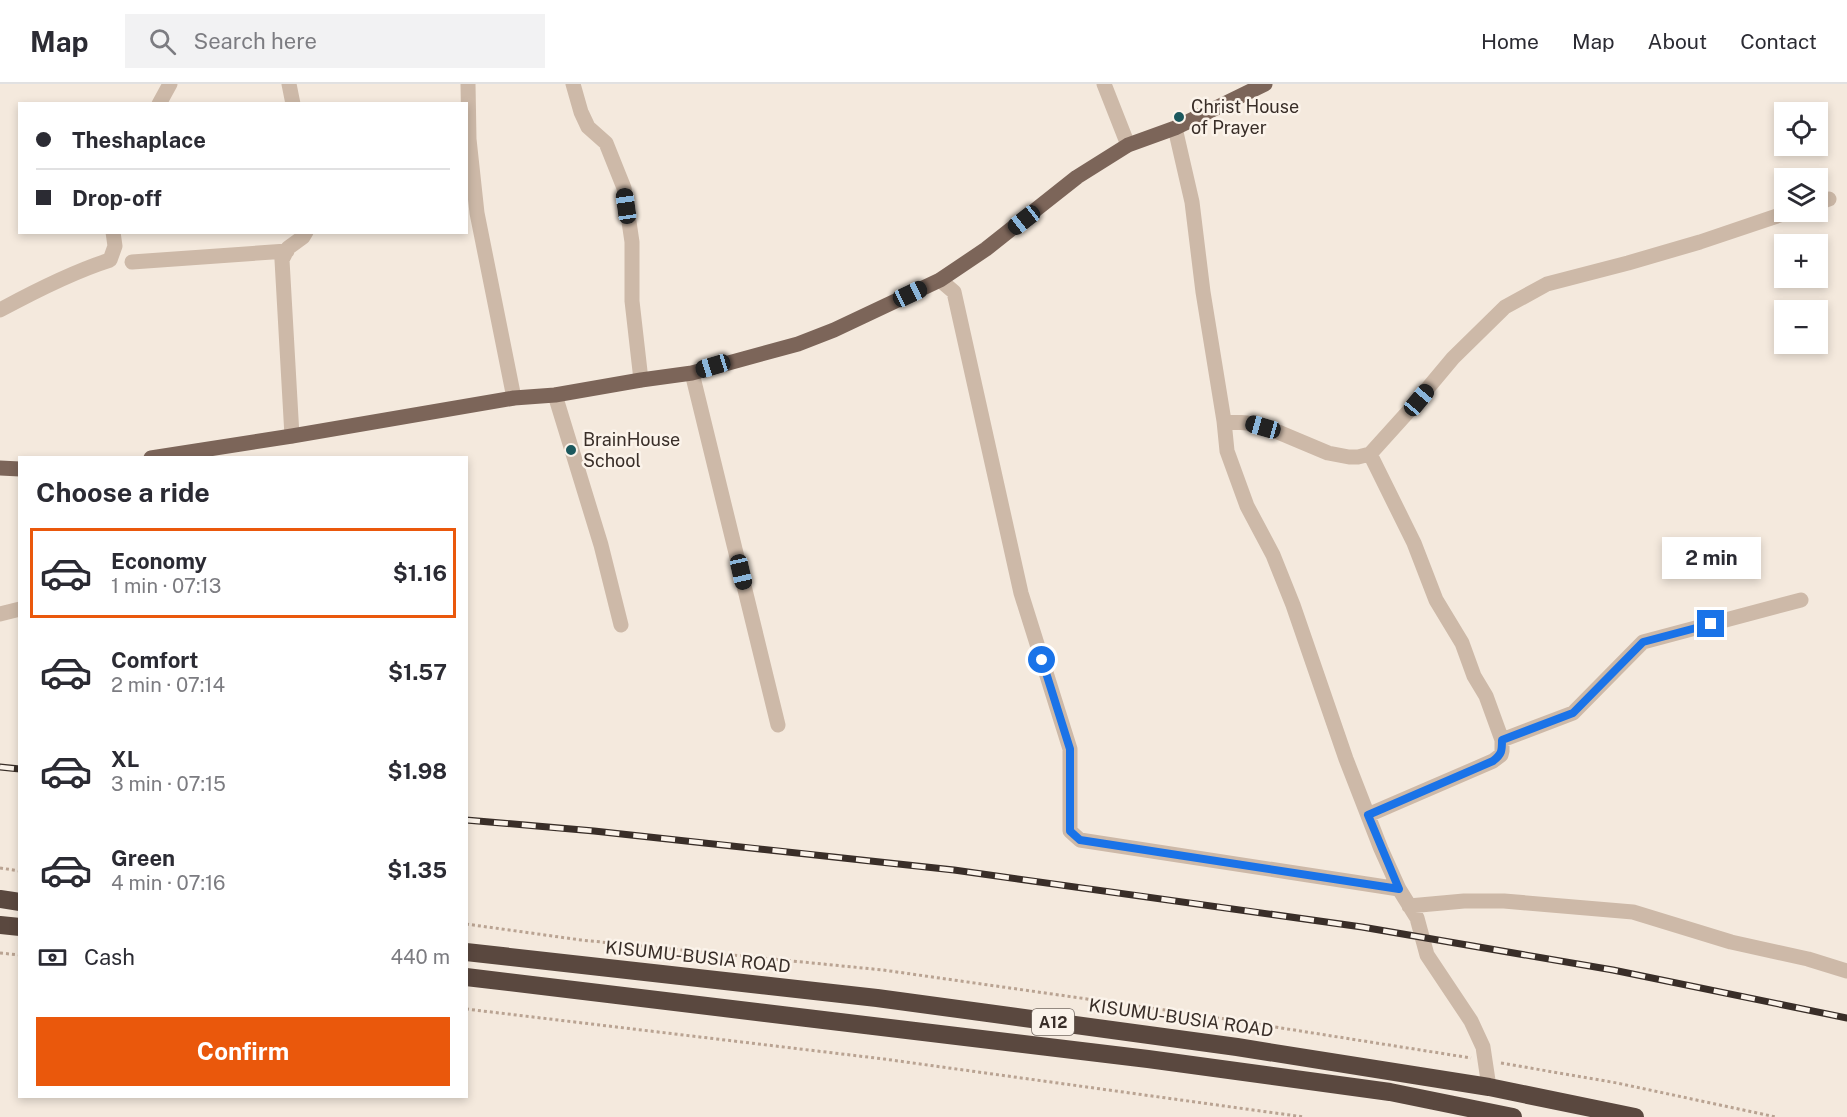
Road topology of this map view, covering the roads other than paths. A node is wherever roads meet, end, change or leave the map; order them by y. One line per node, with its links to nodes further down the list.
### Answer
1 (170, 84): 7 (street)
2 (289, 84): 8 (street)
3 (468, 84): 21 (street)
4 (573, 84): 19 (street)
5 (1104, 84): 10 (street)
6 (1265, 84): 9 (main road)
7 (160, 102)
8 (292, 102)
9 (1174, 128): 10 (main road); 22 (street)
10 (1128, 145): 16 (main road)
11 (1774, 217): 24 (street)
12 (113, 234): 17 (street)
13 (304, 234): 14 (street)
14 (287, 251): 15 (street); 23 (street)
15 (132, 262)
16 (940, 280): 18 (main road); 35 (street)
17 (0, 310)
18 (692, 373): 19 (main road); 32 (street)
19 (641, 380): 20 (main road)
20 (555, 395): 21 (main road); 31 (street)
21 (514, 398): 23 (main road)
22 (1224, 421): 24 (street); 34 (street)
23 (292, 436): 25 (main road)
24 (1370, 454): 33 (street)
25 (162, 456)
26 (0, 468): 27 (main road)
27 (18, 469)
28 (1802, 600): 33 (street)
29 (18, 610): 30 (street)
30 (0, 614)
31 (621, 625)
32 (778, 725)
33 (1502, 740): 34 (street)
34 (1368, 815): 35 (street)
35 (1399, 889): 38 (street)
36 (0, 899): 37 (highway)
37 (18, 902)
38 (1409, 906): 42 (street); 44 (street)
39 (0, 925): 40 (highway)
40 (18, 927)
41 (468, 952): 44 (highway, KISUMU-BUSIA ROAD / A12)
42 (1847, 971)
43 (468, 977): 45 (highway, A12)
44 (1489, 1087): 46 (highway, KISUMU-BUSIA ROAD / A12)
45 (1513, 1117)
46 (1635, 1117)

